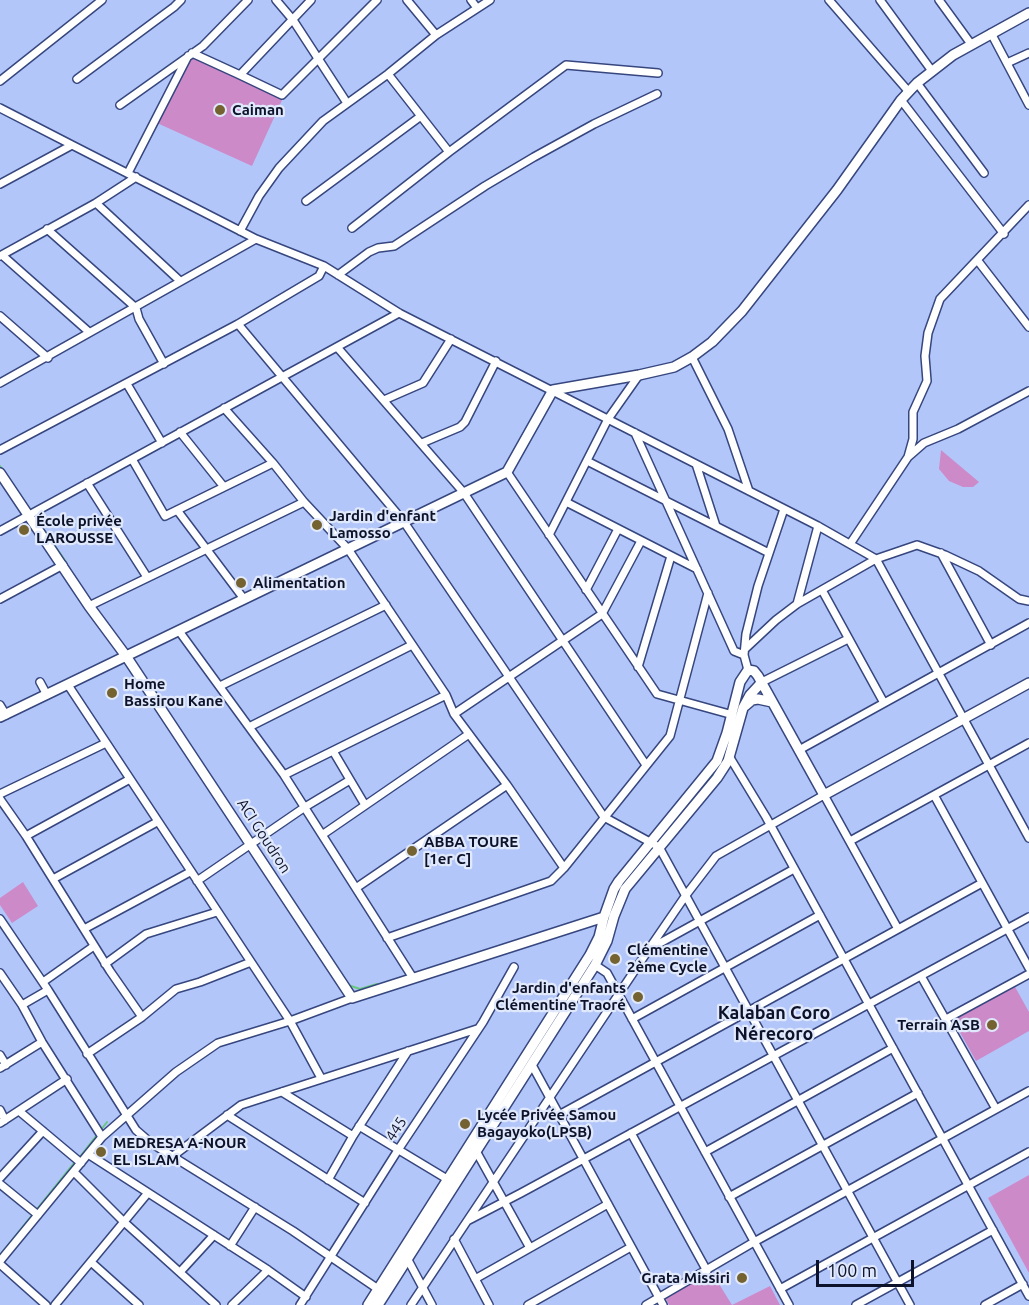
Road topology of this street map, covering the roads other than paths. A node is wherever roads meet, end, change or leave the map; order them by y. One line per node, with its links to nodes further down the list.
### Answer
1 (102, 0): 28 (street)
2 (181, 0): 27 (street)
3 (248, 0): 20 (street)
4 (276, 0): 15 (street)
5 (311, 0): 15 (street)
6 (377, 0): 21 (street)
7 (407, 0): 17 (street)
8 (471, 0): 13 (street)
9 (490, 0): 13 (street)
10 (829, 0): 30 (street)
11 (880, 0): 23 (street)
12 (939, 0): 18 (street)
13 (477, 8): 17 (street)
14 (1029, 13): 16 (street)
15 (292, 20): 21 (street); 26 (street)
16 (991, 33): 18 (street); 22 (street)
17 (436, 35): 24 (street)
18 (971, 44): 23 (street)
19 (1029, 53): 22 (street)
20 (190, 54): 26 (street); 34 (street); 40 (street)
21 (319, 59): 26 (street); 33 (street)
22 (1007, 63): 35 (street)
23 (932, 71): 29 (street)
24 (388, 74): 33 (street); 37 (street)
25 (658, 74): 39 (street)
26 (240, 75)
27 (77, 79)
28 (0, 81)
29 (917, 83): 30 (street); 41 (street)
30 (909, 92): 32 (street)
31 (657, 94): 57 (street)
32 (902, 100): 52 (street); 67 (street)
33 (347, 103): 51 (street)
34 (120, 105)
35 (1029, 105)
36 (0, 108): 38 (street)
37 (421, 116): 39 (street); 44 (street)
38 (72, 146): 40 (street); 43 (street)
39 (449, 152): 49 (street)
40 (128, 173): 42 (street)
41 (984, 173)
42 (136, 177): 45 (street); 51 (street)
43 (0, 184)
44 (306, 201)
45 (96, 203): 50 (street); 58 (street)
46 (1029, 205): 47 (street)
47 (1024, 213): 48 (street); 52 (street)
48 (1029, 219)
49 (352, 228)
50 (47, 229): 54 (street); 59 (street)
51 (240, 231): 53 (street)
52 (1004, 234): 55 (street)
53 (256, 239): 56 (street); 58 (street)
54 (1, 256): 64 (street)
55 (978, 261): 63 (street); 85 (street)
56 (324, 266): 57 (street); 62 (street)
57 (338, 275): 60 (street)
58 (180, 281): 59 (street)
59 (136, 308): 64 (street); 70 (street)
60 (399, 313): 65 (street); 66 (street)
61 (0, 316): 68 (street)
62 (238, 324): 70 (street); 72 (street)
63 (1029, 327)
64 (89, 332): 68 (street)
65 (451, 339): 69 (street); 77 (street)
66 (337, 347): 72 (street); 77 (street)
67 (692, 357): 71 (street); 94 (street)
68 (48, 358): 73 (street)
69 (496, 362): 75 (street); 83 (street)
70 (164, 364): 74 (street)
71 (639, 375): 75 (street); 79 (street)
72 (282, 377): 78 (street); 102 (street)
73 (1, 382)
74 (128, 384): 82 (street); 84 (street)
75 (553, 390): 79 (street); 90 (street)
76 (1029, 391): 85 (street)
77 (384, 400): 83 (street)
78 (225, 408): 80 (street); 88 (street)
79 (608, 419): 81 (street); 87 (street)
80 (180, 432): 82 (street); 93 (street)
81 (635, 433): 89 (street); 96 (street)
82 (162, 443): 86 (street)
83 (422, 443): 95 (street)
84 (0, 450)
85 (908, 457): 109 (street)
86 (132, 459): 92 (street); 100 (street)
87 (586, 461): 96 (street); 98 (street)
88 (273, 463): 93 (street); 97 (street)
89 (696, 464): 94 (street); 103 (street)
90 (507, 472): 95 (street); 107 (street)
91 (0, 473): 101 (street, ACI Goudron)
92 (87, 483): 101 (street); 118 (street)
93 (224, 487): 100 (street)
94 (749, 491): 99 (street)
95 (464, 493): 102 (street); 132 (street)
96 (665, 500): 103 (street); 117 (street)
97 (304, 502): 110 (street); 111 (street)
98 (566, 502): 105 (street); 107 (street)
99 (784, 509): 104 (street); 112 (street)
100 (177, 510): 110 (street)
101 (28, 515): 106 (street); 116 (street, ACI Goudron)
102 (404, 522): 111 (street); 140 (street)
103 (716, 526): 112 (street)
104 (818, 526): 109 (street); 125 (street)
105 (618, 529): 108 (street); 119 (street)
106 (0, 531)
107 (549, 535): 119 (street)
108 (642, 541): 114 (street); 128 (street)
109 (850, 544): 115 (street)
110 (207, 549): 118 (street); 123 (street)
111 (348, 549): 123 (street); 126 (street)
112 (769, 553): 135 (street)
113 (941, 553): 115 (street); 124 (street); 134 (street)
114 (671, 556): 117 (street); 137 (street)
115 (876, 559): 120 (street); 139 (street)
116 (63, 565): 122 (street); 127 (street, ACI Goudron)
117 (697, 570): 121 (street)
118 (147, 577): 127 (street)
119 (586, 590): 128 (street)
120 (822, 590): 125 (street); 131 (street)
121 (708, 593): 135 (street); 148 (street)
122 (0, 599)
123 (244, 599): 130 (street)
124 (1029, 601)
125 (797, 604): 135 (street)
126 (386, 605): 133 (street); 145 (street)
127 (89, 606): 136 (street, ACI Goudron)
128 (602, 614): 132 (street); 137 (street)
129 (1029, 623): 134 (street)
130 (179, 631): 136 (street); 145 (street)
131 (848, 639): 142 (street); 150 (street)
132 (563, 640): 140 (street); 164 (street)
133 (412, 645): 147 (street); 157 (street)
134 (991, 645): 139 (street)
135 (744, 652): 138 (street)
136 (126, 656): 144 (street); 184 (street, ACI Goudron)
137 (638, 667): 148 (street)
138 (748, 670): 142 (street); 154 (street)
139 (939, 673): 150 (street); 156 (street)
140 (510, 676): 153 (street); 176 (street)
141 (40, 682): 146 (street)
142 (762, 682): 149 (street); 152 (street)
143 (1029, 683): 156 (street)
144 (68, 684): 146 (street); 159 (street)
145 (219, 686): 157 (street)
146 (47, 694): 155 (street)
147 (446, 695): 153 (street); 162 (street)
148 (680, 700): 154 (street); 164 (street)
149 (772, 702): 152 (street); 161 (street)
150 (884, 703): 161 (street)
151 (0, 705): 155 (street)
152 (743, 708): 163 (street)
153 (454, 714): 158 (street)
154 (733, 715): 183 (street)
155 (3, 716)
156 (964, 719): 165 (street); 171 (street)
157 (249, 727): 166 (street)
158 (469, 734): 169 (street); 174 (street)
159 (106, 743): 167 (street); 170 (street)
160 (1029, 743): 165 (street)
161 (799, 750): 171 (street)
162 (333, 751): 166 (street); 168 (street)
163 (729, 756): 178 (street); 185 (street)
164 (646, 765): 176 (street)
165 (989, 765): 172 (street); 181 (street)
166 (284, 775): 175 (street)
167 (130, 779): 177 (street); 180 (street)
168 (350, 780): 174 (street); 175 (street)
169 (507, 785): 186 (street); 192 (street)
170 (0, 794)
171 (824, 795): 178 (street); 182 (street)
172 (934, 795): 182 (street); 191 (street)
173 (0, 799): 180 (street)
174 (365, 805): 179 (street)
175 (305, 807): 179 (street); 184 (street)
176 (604, 817): 183 (street); 186 (street)
177 (157, 822): 188 (street); 189 (street)
178 (770, 824): 187 (street); 193 (street)
179 (322, 835): 192 (street)
180 (26, 836): 189 (street)
181 (1029, 838)
182 (850, 841): 202 (street)
183 (650, 842): 185 (street); 196 (street)
184 (252, 844): 190 (street); 220 (street, ACI Goudron)
185 (659, 847): 193 (street); 196 (street)
186 (564, 868): 203 (street)
187 (794, 869): 195 (street); 199 (street)
188 (190, 872): 190 (street); 201 (street)
189 (53, 879): 201 (street)
190 (197, 881): 194 (street)
191 (982, 883): 200 (street); 202 (street)
192 (356, 888): 203 (street)
193 (686, 895): 199 (street); 205 (street)
194 (217, 912): 207 (street); 208 (street)
195 (820, 915): 206 (street); 211 (street)
196 (608, 917): 209 (street); 216 (street); 270 (street)
197 (1029, 917): 200 (street)
198 (0, 919): 217 (street)
199 (700, 921): 205 (street); 211 (street)
200 (1008, 928): 212 (street); 215 (street)
201 (84, 929): 204 (street)
202 (898, 929): 206 (street)
203 (387, 938): 216 (street)
204 (94, 946): 208 (street); 217 (street)
205 (649, 949): 219 (street)
206 (844, 959): 221 (street); 223 (street)
207 (251, 962): 224 (street); 227 (street)
208 (105, 964): 224 (street)
209 (595, 965): 219 (street); 236 (street)
210 (514, 967): 228 (street, 445)
211 (725, 967): 223 (street); 225 (street)
212 (1029, 968)
213 (0, 973): 222 (street)
214 (1029, 974): 226 (street)
215 (921, 975): 221 (street); 226 (street)
216 (413, 978): 220 (street)
217 (43, 981): 218 (street)
218 (48, 990): 222 (street); 232 (street)
219 (619, 995): 225 (street); 243 (street)
220 (352, 998): 227 (street)
221 (869, 1004): 230 (street); 234 (street)
222 (22, 1005): 229 (street)
223 (749, 1011): 234 (street); 235 (street)
224 (142, 1017): 232 (street)
225 (632, 1019): 235 (street)
226 (946, 1019): 246 (street)
227 (290, 1021): 238 (street); 249 (street)
228 (477, 1029): 231 (street); 260 (street, 445)
229 (42, 1042): 237 (street); 239 (street)
230 (893, 1048): 242 (street); 244 (street)
231 (408, 1051): 238 (street); 253 (street)
232 (87, 1054): 249 (street)
233 (0, 1055): 237 (street)
234 (774, 1056): 244 (street); 245 (street)
235 (656, 1062): 245 (street); 250 (street)
236 (532, 1065): 243 (street); 261 (street)
237 (3, 1066)
238 (321, 1078): 241 (street)
239 (67, 1079): 248 (street); 257 (street)
240 (1029, 1091): 246 (street)
241 (282, 1092): 251 (street); 256 (street)
242 (918, 1093): 258 (street); 259 (street)
243 (549, 1097): 250 (street); 272 (street)
244 (798, 1100): 259 (street); 262 (street)
245 (680, 1107): 255 (street); 262 (street)
246 (996, 1109): 258 (street)
247 (0, 1110): 252 (street)
248 (19, 1112): 252 (street); 254 (street)
249 (127, 1114): 257 (street); 265 (street)
250 (559, 1115): 266 (street)
251 (227, 1116): 265 (street); 271 (street)
252 (3, 1121)
253 (359, 1126): 256 (street); 260 (street)
254 (43, 1131): 267 (street); 269 (street)
255 (631, 1133): 266 (street); 299 (street)
256 (353, 1136): 271 (street)
257 (102, 1137): 264 (street)
258 (943, 1139): 274 (street); 275 (street)
259 (823, 1145): 275 (street); 277 (street)
260 (398, 1150): 270 (street); 279 (street, 445)
261 (476, 1151): 272 (street); 294 (street)
262 (705, 1152): 277 (street)
263 (1029, 1152): 274 (street)
264 (88, 1154): 267 (street); 276 (street)
265 (173, 1156): 281 (street)
266 (583, 1159): 278 (street); 280 (street)
267 (81, 1163): 268 (street)
268 (74, 1172): 282 (street); 283 (street)
269 (0, 1178)
270 (447, 1179): 304 (street)
271 (328, 1180): 279 (street)
272 (493, 1181): 278 (street); 284 (street)
273 (0, 1184): 282 (street)
274 (968, 1185): 285 (street); 287 (street)
275 (848, 1191): 287 (street); 289 (street)
276 (147, 1194): 283 (street); 286 (street)
277 (729, 1197): 289 (street)
278 (505, 1202): 284 (street); 292 (street)
279 (365, 1203): 293 (street, 445)
280 (608, 1204): 291 (street); 292 (street)
281 (255, 1207): 290 (street); 293 (street)
282 (38, 1215): 296 (street)
283 (123, 1221): 295 (street); 298 (street)
284 (466, 1221): 288 (street)
285 (993, 1230): 301 (street); 302 (street)
286 (214, 1236): 290 (street); 298 (street)
287 (873, 1237): 301 (street); 305 (street)
288 (454, 1239): 300 (street); 303 (street)
289 (754, 1242): 299 (street); 305 (street)
290 (230, 1246): 297 (street)
291 (631, 1247): 308 (street); 320 (street)
292 (530, 1248): 300 (street)
293 (331, 1257): 304 (street); 307 (street, 445)
294 (408, 1260): 303 (street); 316 (street)
295 (91, 1262): 310 (street); 311 (street)
296 (0, 1263): 309 (street)
297 (268, 1270): 307 (street); 313 (street)
298 (181, 1271): 312 (street)
299 (706, 1271): 308 (street)
300 (475, 1279): 319 (street)
301 (898, 1282): 323 (street); 324 (street)
302 (1023, 1284): 306 (street); 325 (street)
303 (422, 1287): 317 (street); 318 (street)
304 (378, 1289): 315 (street)
305 (780, 1289): 322 (street)
306 (1029, 1296)
307 (306, 1297): 314 (street, 445)
308 (661, 1302): 321 (street)
309 (46, 1305)
310 (55, 1305)
311 (139, 1305)
312 (216, 1305)
313 (232, 1305)
314 (300, 1305)
315 (368, 1305)
316 (378, 1305)
317 (411, 1305)
318 (432, 1305)
319 (489, 1305)
320 (528, 1305)
321 (646, 1305)
322 (789, 1305)
323 (856, 1305)
324 (910, 1305)
325 (985, 1305)

